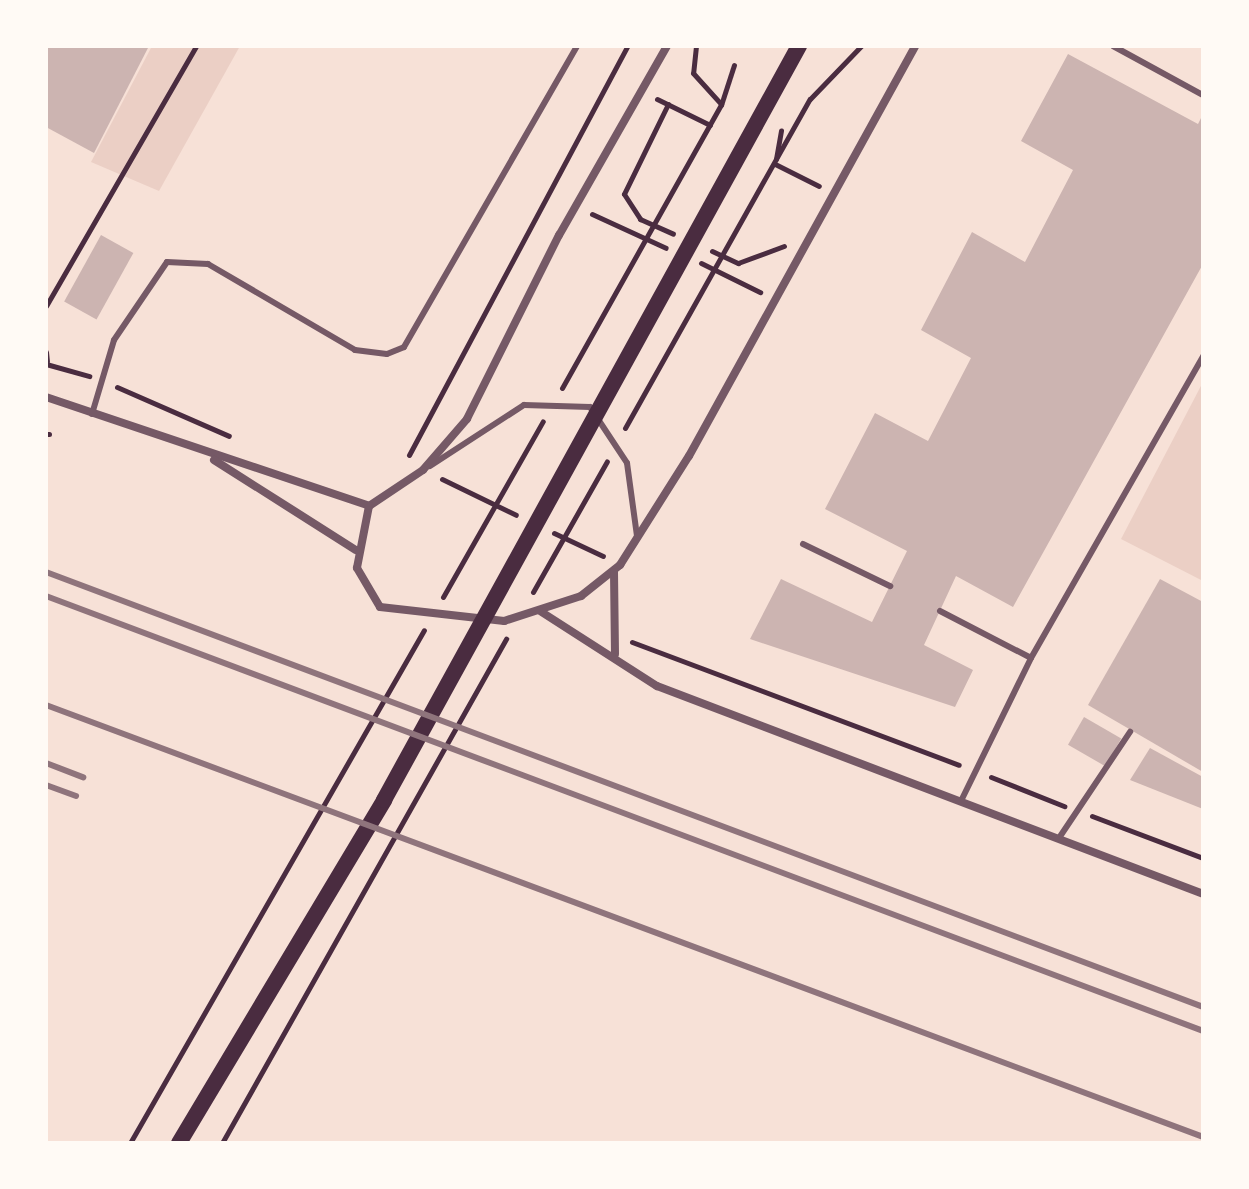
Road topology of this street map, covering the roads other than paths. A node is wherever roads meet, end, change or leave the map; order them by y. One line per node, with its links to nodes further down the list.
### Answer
1 (577, 46): 9 (lane)
2 (667, 46): 11 (street)
3 (799, 46): 26 (main road)
4 (915, 46): 13 (street)
5 (1113, 46): 6 (lane)
6 (1203, 95)
7 (1203, 356): 21 (lane)
8 (46, 397): 9 (street)
9 (92, 414): 10 (street)
10 (213, 459): 12 (street); 15 (street)
11 (423, 470): 12 (street); 13 (lane)
12 (369, 506): 15 (street)
13 (637, 536): 16 (street)
14 (803, 544): 17 (lane)
15 (356, 550): 18 (street)
16 (617, 568): 18 (street); 20 (street)
17 (890, 586)
18 (540, 611): 20 (street)
19 (940, 611): 21 (lane)
20 (615, 654): 23 (street)
21 (1031, 658): 23 (lane)
22 (1130, 732): 24 (lane)
23 (961, 801): 24 (street)
24 (1059, 838): 25 (street)
25 (1203, 894)
26 (179, 1143)

